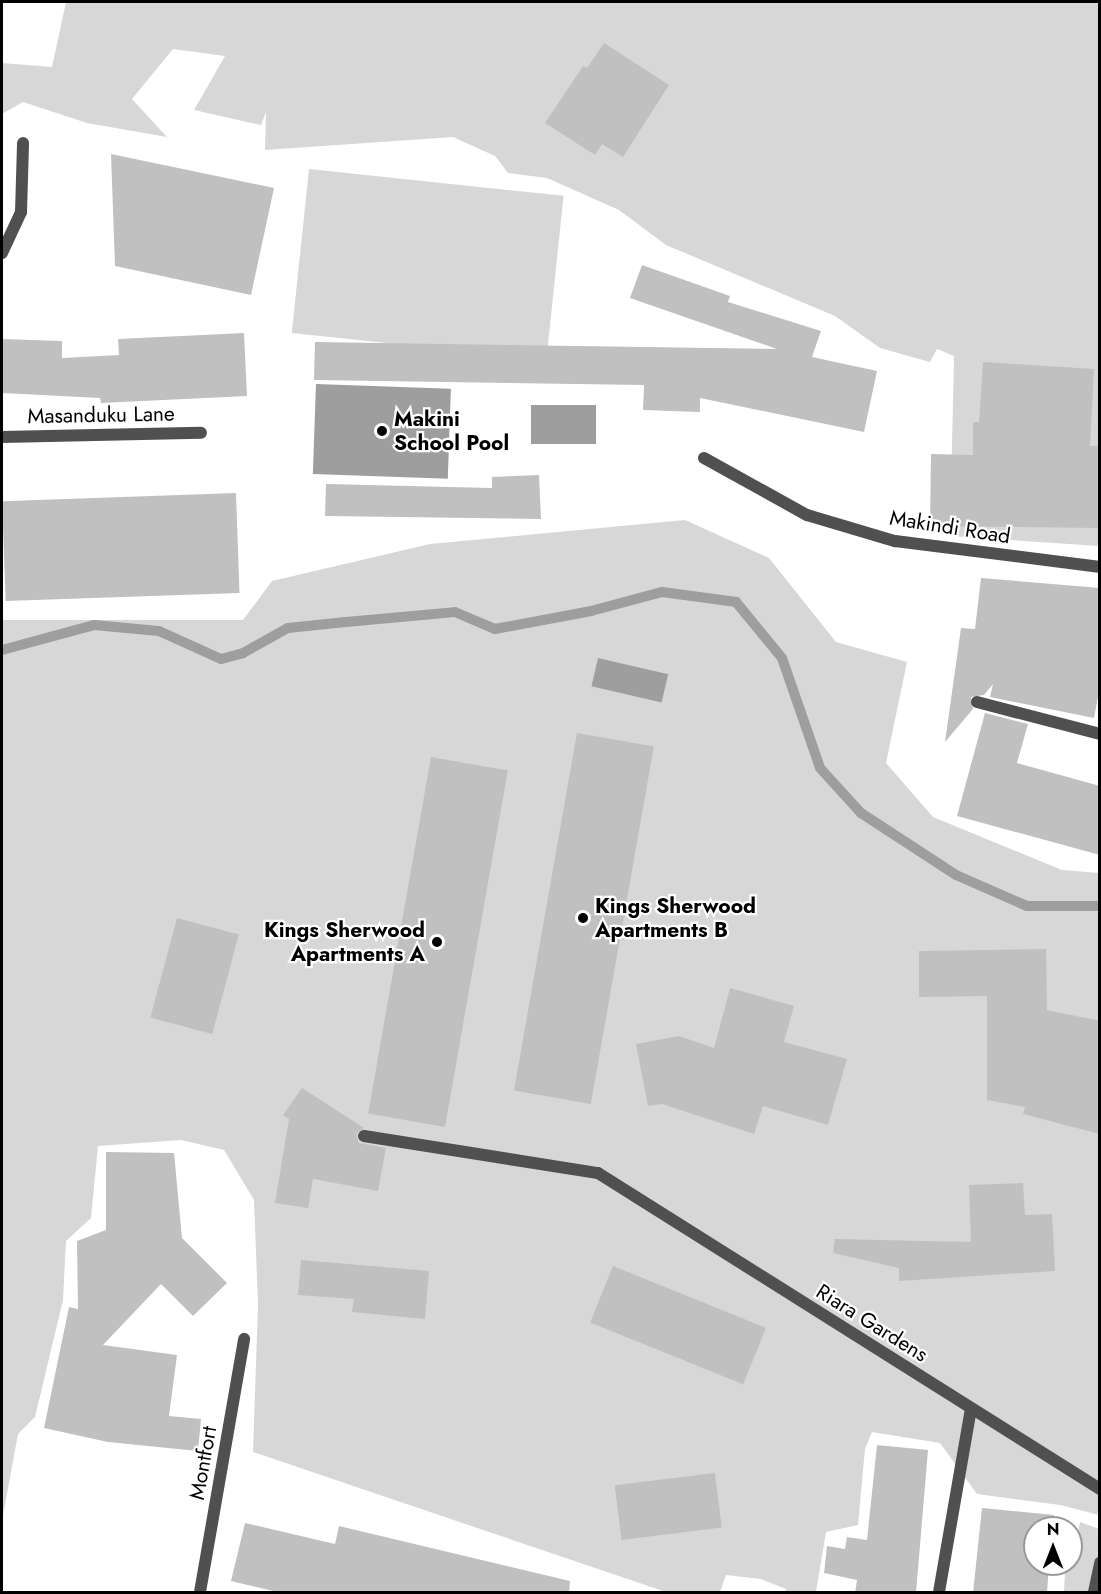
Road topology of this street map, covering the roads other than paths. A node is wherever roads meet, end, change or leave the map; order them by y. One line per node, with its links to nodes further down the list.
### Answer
1 (23, 143): 2 (street)
2 (2, 253)
3 (201, 433): 4 (street, Masanduku Lane)
4 (2, 437)
5 (704, 458): 6 (street, Makindi Road)
6 (1100, 567)
7 (977, 702): 8 (street)
8 (1100, 734)
9 (364, 1136): 11 (street, Riara Gardens)
10 (244, 1339): 14 (street, Montfort)
11 (971, 1409): 12 (street, Riara Gardens); 15 (street)
12 (1100, 1489)
13 (1100, 1563): 16 (street)
14 (200, 1593)
15 (939, 1593)
16 (1094, 1593)

